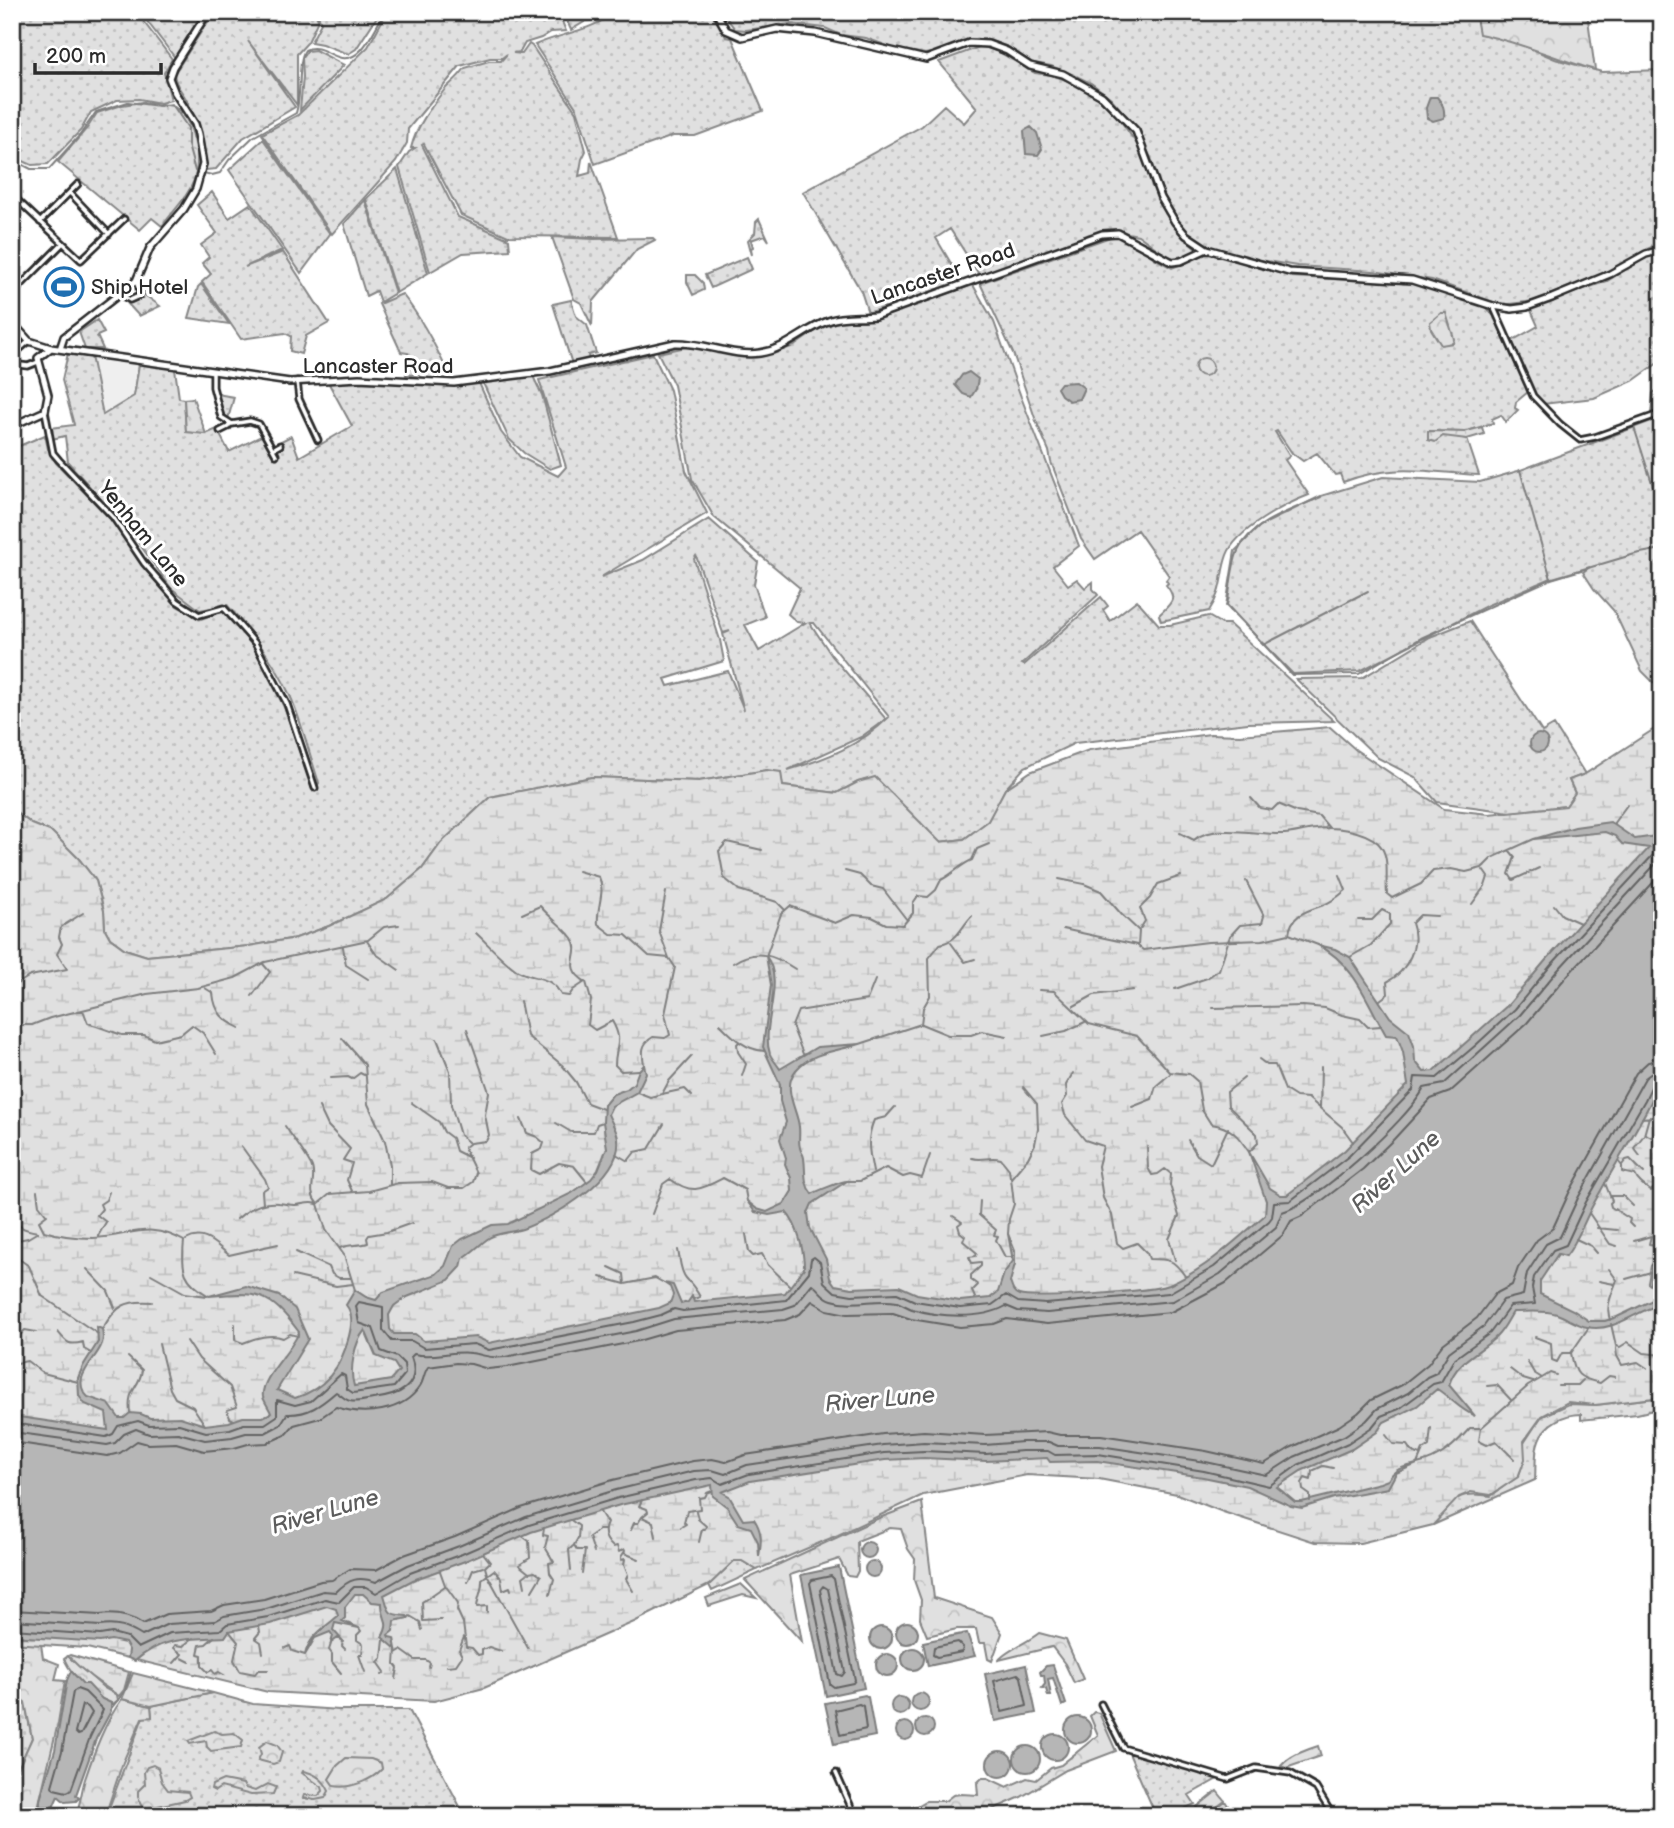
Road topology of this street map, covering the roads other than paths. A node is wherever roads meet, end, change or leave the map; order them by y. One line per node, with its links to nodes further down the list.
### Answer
1 (208, 12): 12 (street)
2 (716, 12): 10 (street)
3 (78, 184): 4 (street)
4 (70, 193): 7 (street); 8 (street)
5 (12, 195): 7 (street)
6 (124, 219): 8 (street)
7 (40, 222): 9 (street)
8 (109, 234): 9 (street)
9 (62, 244): 13 (street)
10 (1207, 249): 15 (street); 26 (street, Lancaster Road)
11 (1662, 250): 15 (street)
12 (136, 281): 14 (street); 14 (street)
13 (12, 294)
14 (121, 295): 21 (street)
15 (1493, 306): 28 (street)
16 (12, 322): 17 (street)
17 (20, 332): 18 (street); 19 (street)
18 (12, 335)
19 (29, 341): 20 (street, Lancaster Road); 22 (street)
20 (51, 348): 21 (street, Lancaster Road); 23 (street)
21 (60, 349): 25 (street, Lancaster Road)
22 (14, 354)
23 (38, 362): 24 (street); 27 (street)
24 (12, 364)
25 (213, 370): 26 (street, Lancaster Road); 29 (street)
26 (297, 381): 32 (street)
27 (45, 411): 30 (street); 36 (street, Yenham Lane)
28 (1662, 413)
29 (230, 424): 31 (street); 34 (street)
30 (12, 426)
31 (220, 431)
32 (318, 440)
33 (280, 445): 34 (street)
34 (273, 449): 35 (street)
35 (276, 455)
36 (315, 788)
37 (1101, 1704): 40 (street)
38 (836, 1773): 39 (street)
39 (855, 1816)
40 (1333, 1816)

